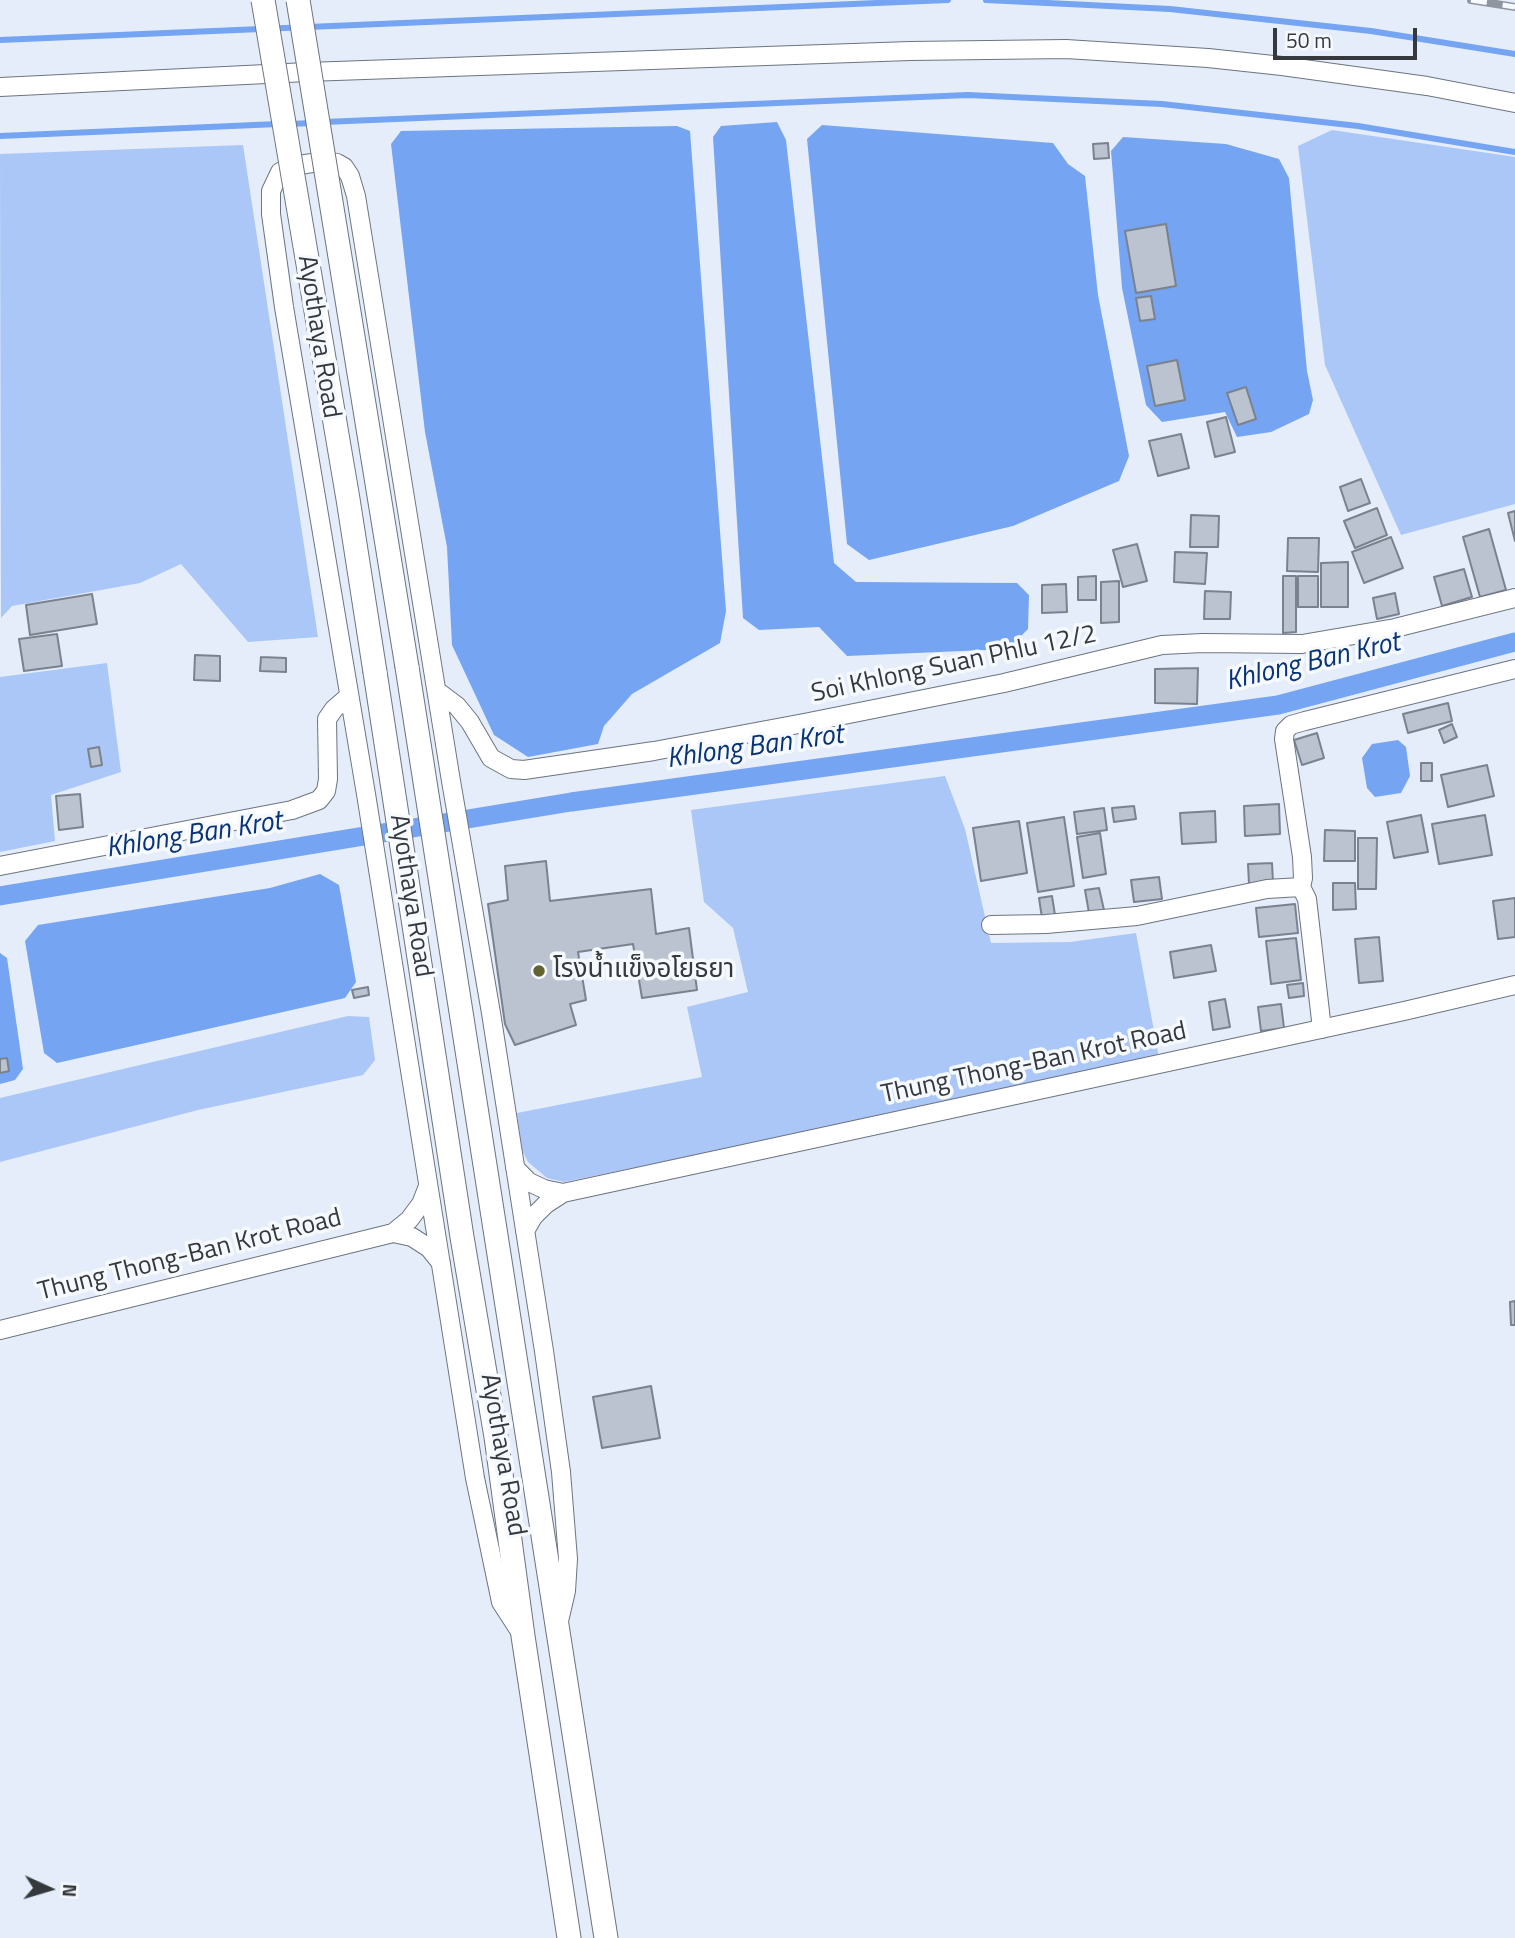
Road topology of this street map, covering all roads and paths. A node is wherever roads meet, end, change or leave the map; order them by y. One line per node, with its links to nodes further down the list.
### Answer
1 (264, 0): 22 (main road, Ayothaya Road, bridge)
2 (298, 0): 21 (main road, Ayothaya Road, bridge)
3 (0, 87): 4 (street)
4 (1515, 103)
5 (1515, 598): 7 (street, Soi Khlong Suan Phlu 12/2)
6 (1515, 669): 10 (street)
7 (437, 691): 8 (street, Ayothaya Road); 14 (street, Ayothaya Road)
8 (349, 696): 9 (street); 15 (street, Ayothaya Road)
9 (0, 866)
10 (1301, 887): 11 (street); 13 (street)
11 (991, 925)
12 (1515, 985): 13 (street, Thung Thong-Ban Krot Road)
13 (1322, 1029): 16 (street, Thung Thong-Ban Krot Road)
14 (515, 1168): 16 (street, Thung Thong-Ban Krot Road); 17 (street, Ayothaya Road)
15 (428, 1186): 18 (street); 19 (street, Ayothaya Road)
16 (563, 1193): 17 (street, Thung Thong-Ban Krot Road)
17 (525, 1231): 21 (street, Ayothaya Road)
18 (393, 1233): 19 (street); 20 (street, Thung Thong-Ban Krot Road)
19 (441, 1263): 22 (street, Ayothaya Road)
20 (0, 1331)
21 (557, 1628): 24 (main road, Ayothaya Road)
22 (523, 1636): 23 (main road, Ayothaya Road)
23 (569, 1938)
24 (606, 1938)

